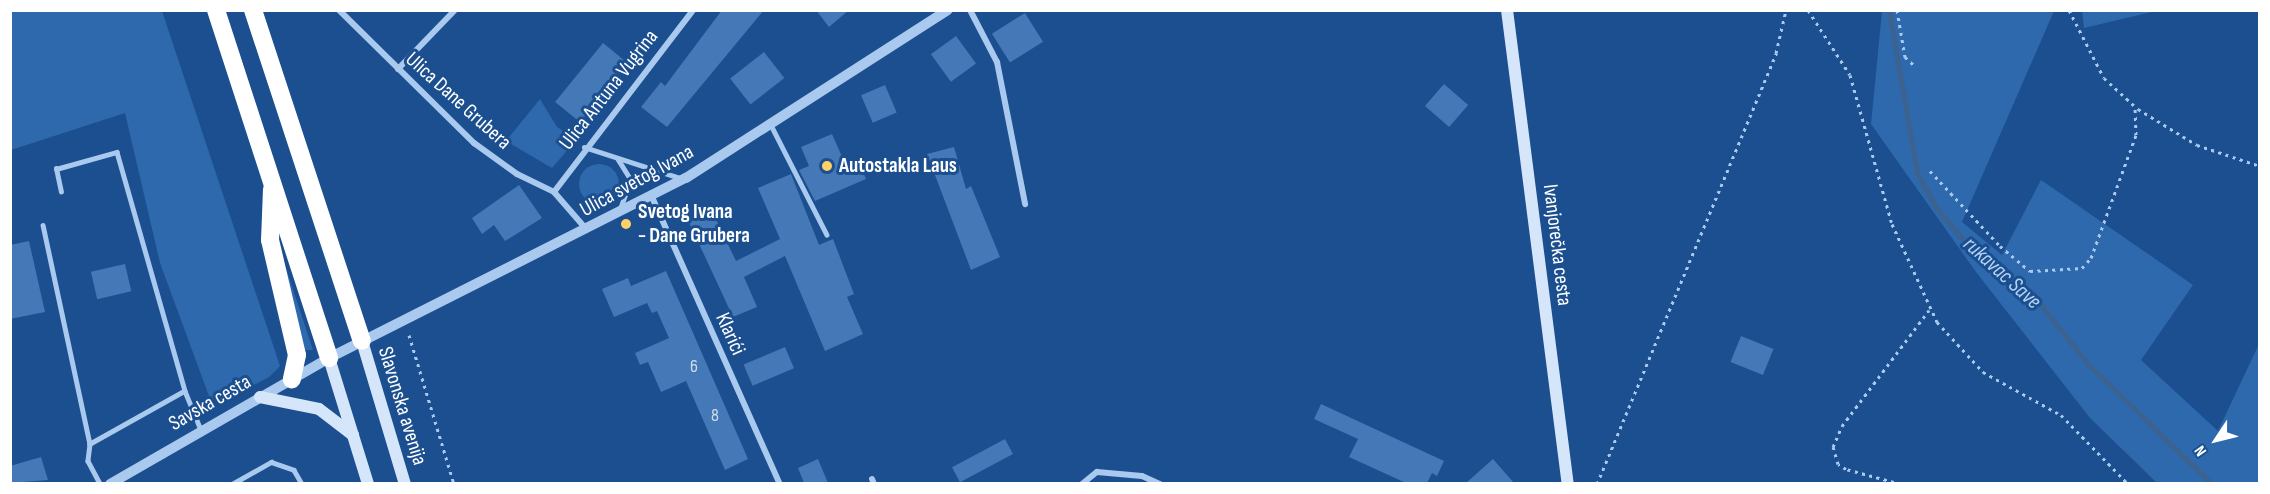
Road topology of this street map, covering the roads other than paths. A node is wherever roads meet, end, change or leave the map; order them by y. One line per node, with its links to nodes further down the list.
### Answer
1 (216, 10): 14 (highway)
2 (253, 10): 23 (highway)
3 (339, 10): 9 (street, Ulica Dane Grubera)
4 (455, 10): 9 (street)
5 (693, 10): 11 (street, Ulica Antuna Vugrina)
6 (948, 10): 10 (street, Ulica svetog Ivana)
7 (970, 10): 18 (street)
8 (1507, 10): 40 (main road, Ivanjorečka cesta)
9 (398, 69): 16 (street, Ulica Dane Grubera)
10 (771, 125): 13 (street, Ulica svetog Ivana); 22 (lane)
11 (584, 147): 12 (lane); 16 (street, Ulica Antuna Vugrina)
12 (617, 157): 13 (lane); 19 (lane)
13 (686, 178): 17 (street, Ulica svetog Ivana)
14 (272, 181): 24 (highway); 25 (highway)
15 (61, 192): 26 (lane)
16 (554, 192): 21 (street, Ulica Dane Grubera)
17 (652, 197): 19 (street, Ulica svetog Ivana); 37 (street, Klarići)
18 (1025, 204)
19 (617, 215): 21 (street, Ulica svetog Ivana)
20 (43, 225): 30 (lane)
21 (586, 231): 23 (street, Ulica svetog Ivana)
22 (827, 235)
23 (362, 341): 24 (street, Ulica svetog Ivana); 36 (main road, Slavonska avenija)
24 (329, 358): 25 (street, Savska cesta); 29 (main road)
25 (292, 379): 27 (street, Savska cesta)
26 (185, 391): 28 (lane); 30 (lane)
27 (260, 397): 28 (street, Savska cesta); 29 (main road)
28 (201, 430): 32 (street, Savska cesta)
29 (353, 435): 35 (main road)
30 (90, 444): 31 (lane)
31 (100, 483)
32 (110, 483)
33 (232, 483): 34 (lane)
34 (302, 483)
35 (368, 483)
36 (405, 483)
37 (780, 483)
38 (1082, 483): 39 (street)
39 (1160, 483)
40 (1568, 483)

